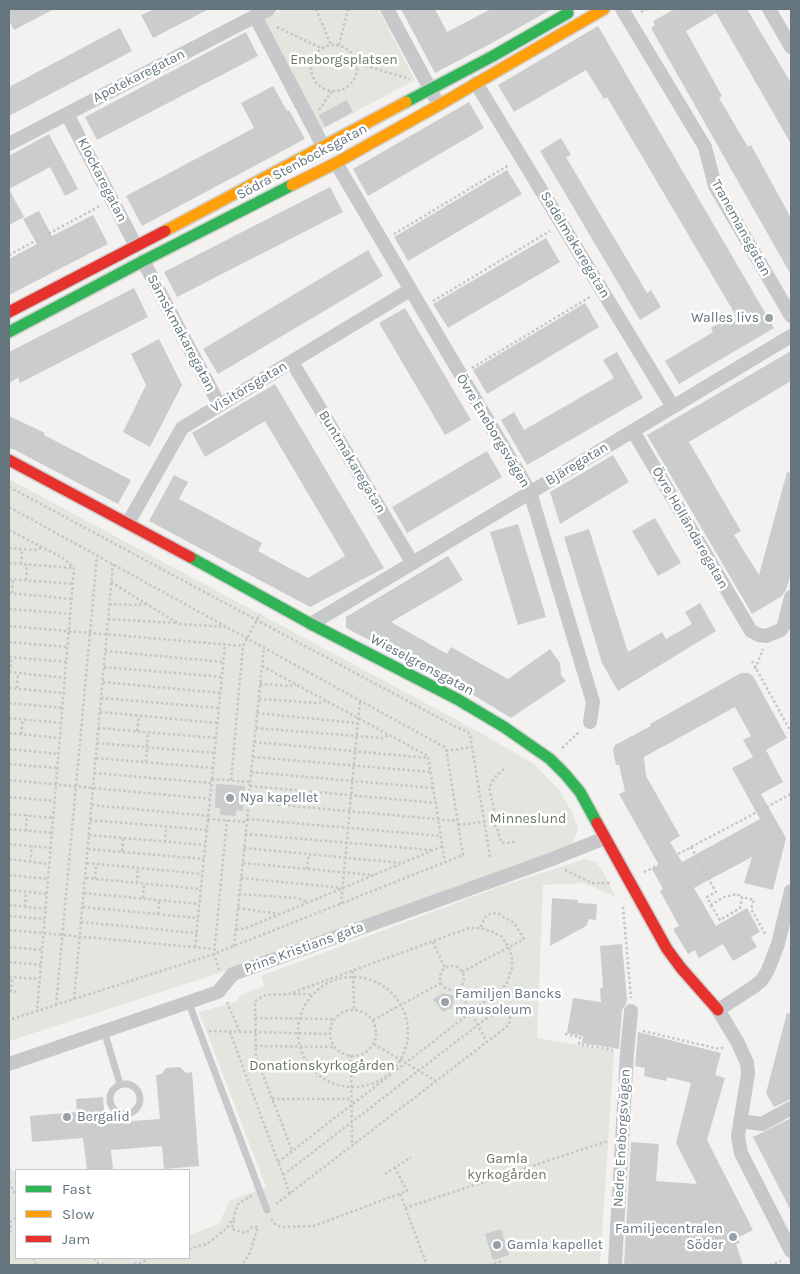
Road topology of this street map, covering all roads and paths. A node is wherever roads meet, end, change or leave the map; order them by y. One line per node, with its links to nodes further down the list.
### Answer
1 (269, 9): 9 (street, Apotekaregatan)
2 (316, 9): 10 (path)
3 (348, 9): 11 (path)
4 (387, 9): 16 (street)
5 (577, 9): 16 (main road, Södra Stenbocksgatan)
6 (604, 9): 15 (main road, Södra Stenbocksgatan)
7 (622, 9): 35 (street, Tranemansgatan)
8 (769, 9): 12 (street)
9 (255, 16): 13 (path); 19 (street, Apotekaregatan); 20 (street)
10 (330, 45): 11 (path); 13 (path)
11 (338, 45): 14 (path)
12 (791, 47)
13 (320, 48): 17 (path)
14 (356, 63): 16 (path); 17 (path)
15 (476, 83): 18 (main road, Södra Stenbocksgatan); 23 (street, Sadelmakaregatan)
16 (429, 87): 18 (street); 22 (main road, Södra Stenbocksgatan)
17 (332, 91): 20 (path)
18 (439, 105): 24 (main road, Södra Stenbocksgatan)
19 (67, 114): 21 (street, Apotekaregatan); 28 (street, Klockaregatan)
20 (310, 122): 22 (street)
21 (9, 144)
22 (323, 146): 28 (main road, Södra Stenbocksgatan)
23 (521, 158): 26 (street, Sadelmakaregatan); 27 (path)
24 (336, 163): 27 (street, Övre Eneborgsvägen); 30 (main road, Södra Stenbocksgatan)
25 (104, 204): 29 (path)
26 (562, 224): 32 (street, Sadelmakaregatan); 33 (path)
27 (381, 241): 31 (street, Övre Eneborgsvägen)
28 (136, 246): 34 (main road, Södra Stenbocksgatan)
29 (9, 255)
30 (143, 261): 36 (main road, Södra Stenbocksgatan); 40 (street, Sämskmakaregatan)
31 (410, 290): 33 (street, Övre Eneborgsvägen); 38 (street, Visitörsgatan)
32 (602, 290): 39 (path); 41 (street, Sadelmakaregatan)
33 (421, 308): 39 (street, Övre Eneborgsvägen)
34 (9, 312)
35 (791, 316)
36 (9, 332)
37 (791, 336): 41 (street, Bjäregatan)
38 (292, 362): 40 (street, Visitörsgatan); 53 (street, Buntmakaregatan)
39 (460, 375): 45 (street, Övre Eneborgsvägen)
40 (219, 404): 47 (street, Visitörsgatan)
41 (673, 407): 42 (street, Bjäregatan)
42 (633, 431): 45 (street, Bjäregatan); 81 (street, Övre Holländaregatan)
43 (9, 460): 47 (main road, Wieselgrensgatan)
44 (9, 488): 73 (path)
45 (530, 492): 53 (street, Bjäregatan); 120 (street, Övre Eneborgsvägen)
46 (9, 508): 52 (path)
47 (128, 523): 75 (main road, Wieselgrensgatan)
48 (9, 530): 50 (path)
49 (9, 548): 51 (path)
50 (42, 548): 51 (path); 58 (path)
51 (22, 549): 55 (path)
52 (97, 555): 57 (path); 79 (path)
53 (412, 562): 75 (street, Bjäregatan)
54 (9, 563): 55 (path)
55 (21, 564): 56 (path)
56 (27, 564): 58 (path); 61 (path)
57 (113, 564): 62 (path); 77 (path)
58 (74, 568): 63 (path)
59 (9, 578): 60 (path)
60 (13, 579): 61 (path); 64 (path)
61 (26, 580): 63 (path)
62 (111, 582): 67 (path); 68 (path)
63 (73, 584): 66 (path)
64 (10, 593): 66 (path)
65 (791, 597): 81 (street)
66 (72, 599): 70 (path)
67 (146, 603): 68 (path); 74 (path)
68 (109, 604): 72 (path)
69 (9, 609): 70 (path)
70 (71, 614): 78 (path)
71 (260, 614): 73 (path)
72 (108, 619): 74 (path); 80 (path)
73 (256, 621): 82 (path); 137 (path)
74 (179, 624): 77 (path)
75 (311, 624): 147 (main road, Wieselgrensgatan)
76 (9, 626): 78 (path)
77 (227, 627): 82 (path)
78 (69, 631): 79 (path); 86 (path)
79 (90, 633): 80 (path); 164 (path)
80 (107, 635): 84 (path); 88 (path)
81 (769, 635): 95 (path)
82 (247, 638): 85 (path); 87 (path)
83 (9, 642): 86 (path)
84 (225, 644): 85 (path); 92 (path)
85 (243, 646): 159 (path)
86 (68, 647): 91 (path)
87 (264, 647): 93 (path); 109 (path)
88 (105, 651): 92 (path); 94 (path)
89 (10, 658): 91 (path); 96 (path)
90 (752, 661): 95 (path)
91 (67, 662): 99 (path)
92 (224, 662): 98 (path)
93 (262, 666): 101 (path); 102 (path)
94 (104, 667): 98 (path); 100 (path)
95 (755, 669): 128 (path)
96 (9, 672): 97 (path)
97 (18, 673): 99 (path); 104 (path)
98 (222, 677): 106 (path)
99 (65, 678): 105 (path)
100 (102, 682): 106 (path); 107 (path)
101 (260, 684): 102 (path); 108 (path)
102 (296, 684): 110 (path)
103 (9, 688): 104 (path)
104 (17, 688): 105 (path)
105 (64, 693): 112 (path)
106 (220, 693): 113 (path)
107 (101, 698): 113 (path); 114 (path)
108 (258, 699): 110 (path); 115 (path)
109 (360, 700): 118 (path); 141 (path)
110 (326, 701): 118 (path)
111 (9, 703): 112 (path)
112 (63, 708): 121 (path)
113 (219, 708): 122 (path)
114 (100, 712): 116 (path); 124 (path)
115 (257, 713): 123 (path); 125 (path)
116 (139, 716): 122 (path); 126 (path)
117 (9, 718): 119 (path)
118 (358, 718): 123 (path); 131 (path)
119 (23, 719): 121 (path); 130 (path)
120 (590, 722): 147 (path)
121 (61, 723): 133 (path)
122 (217, 723): 134 (path)
123 (357, 723): 132 (path)
124 (98, 728): 126 (path); 136 (path)
125 (256, 728): 132 (path); 135 (path)
126 (138, 731): 127 (path)
127 (148, 732): 134 (path); 138 (path)
128 (791, 732)
129 (9, 733): 130 (path)
130 (21, 734): 133 (path)
131 (390, 735): 132 (path); 146 (path)
132 (356, 736): 140 (path)
133 (60, 738): 143 (path)
134 (216, 738): 142 (path)
135 (254, 742): 140 (path); 144 (path)
136 (97, 743): 138 (path); 145 (path)
137 (472, 747): 141 (path); 186 (path)
138 (147, 748): 142 (path); 148 (path)
139 (9, 749): 143 (path)
140 (355, 751): 146 (path); 150 (path)
141 (446, 751): 187 (path)
142 (214, 753): 152 (path)
143 (59, 754): 151 (path)
144 (253, 757): 150 (path); 154 (path)
145 (96, 758): 148 (path); 156 (path)
146 (428, 758): 155 (path)
147 (550, 759): 199 (main road, Wieselgrensgatan)
148 (146, 762): 152 (path)
149 (9, 764): 151 (path)
150 (354, 765): 155 (path); 160 (path)
151 (58, 768): 163 (path)
152 (213, 768): 157 (path)
153 (504, 769): 185 (path)
154 (251, 772): 160 (path); 161 (path)
155 (431, 772): 167 (path)
156 (94, 773): 162 (path); 166 (path)
157 (212, 779): 159 (path); 162 (path)
158 (9, 780): 163 (path)
159 (231, 780): 161 (path)
160 (352, 781): 167 (path); 169 (path)
161 (250, 782): 165 (path)
162 (211, 784): 171 (path)
163 (56, 785): 164 (path); 172 (path)
164 (76, 786): 166 (path); 272 (path)
165 (250, 786): 169 (path); 173 (path)
166 (93, 788): 171 (path); 175 (path)
167 (433, 788): 174 (path)
168 (791, 794): 207 (path)
169 (351, 796): 174 (path); 176 (path)
170 (9, 797): 172 (path)
171 (210, 799): 179 (path)
172 (55, 801): 180 (path)
173 (248, 802): 176 (path); 183 (path)
174 (436, 803): 184 (path)
175 (92, 805): 179 (path); 181 (path)
176 (350, 811): 184 (path); 189 (path)
177 (9, 814): 178 (path)
178 (27, 816): 180 (path); 192 (path)
179 (208, 817): 182 (path); 191 (path)
180 (53, 818): 193 (path)
181 (90, 820): 188 (path); 196 (path)
182 (227, 820): 183 (path); 280 (path)
183 (247, 820): 189 (path); 195 (path)
184 (438, 820): 187 (path); 197 (path)
185 (492, 821): 186 (path); 201 (path)
186 (484, 822): 187 (path); 215 (path)
187 (458, 823): 221 (path)
188 (166, 827): 191 (path); 200 (path)
189 (348, 828): 197 (path); 202 (path)
190 (9, 829): 192 (path); 194 (path)
191 (207, 830): 204 (path)
192 (26, 831): 193 (path)
193 (52, 833): 208 (path)
194 (9, 834)
195 (246, 834): 202 (path); 209 (path)
196 (89, 835): 198 (path); 210 (path)
197 (441, 836): 206 (path)
198 (123, 838): 200 (path); 212 (path)
199 (605, 838): 219 (street, Prins Kristians gata); 237 (main road, Wieselgrensgatan)
200 (165, 842): 204 (path)
201 (515, 842)
202 (347, 843): 211 (path); 216 (path)
203 (9, 844): 205 (path)
204 (205, 845): 217 (path)
205 (32, 846): 208 (path); 220 (path)
206 (443, 846): 211 (path); 221 (path)
207 (691, 847): 214 (path); 256 (path)
208 (51, 848): 224 (path)
209 (244, 848): 213 (path); 226 (path)
210 (88, 849): 212 (path); 222 (path)
211 (432, 850): 223 (path)
212 (122, 852): 217 (path)
213 (309, 854): 216 (path); 228 (path)
214 (678, 854)
215 (490, 857)
216 (345, 858): 223 (path); 229 (path)
217 (204, 859): 230 (path)
218 (9, 860): 220 (path)
219 (546, 860): 237 (path); 299 (street, Prins Kristians gata)
220 (30, 862): 224 (path)
221 (445, 862): 254 (path)
222 (86, 863): 225 (path); 233 (path)
223 (401, 863): 232 (path)
224 (49, 864): 235 (path)
225 (96, 864): 227 (path); 236 (path)
226 (243, 864): 228 (path); 234 (path)
227 (138, 868): 230 (path); 238 (path)
228 (307, 869): 229 (path)
229 (344, 872): 232 (path); 240 (path)
230 (202, 874): 241 (path)
231 (9, 875): 235 (path)
232 (374, 875): 240 (path)
233 (85, 878): 236 (path); 245 (path)
234 (241, 878): 240 (path); 247 (path)
235 (48, 879): 246 (path)
236 (95, 879): 238 (path)
237 (628, 881): 304 (main road, Wieselgrensgatan)
238 (137, 883): 239 (path)
239 (144, 884): 241 (path); 249 (path)
240 (343, 888): 251 (path); 254 (path)
241 (201, 889): 253 (path)
242 (9, 890): 244 (path)
243 (791, 891): 304 (street)
244 (26, 892): 246 (path); 257 (path)
245 (84, 893): 249 (path); 258 (path)
246 (47, 894): 260 (path)
247 (239, 894): 251 (path); 259 (path)
248 (742, 897): 256 (path); 256 (path); 274 (path)
249 (142, 898): 250 (path)
250 (160, 900): 253 (path); 261 (path)
251 (307, 903): 262 (path)
252 (623, 903): 306 (path)
253 (200, 904): 264 (path)
254 (341, 904): 276 (path)
255 (9, 905): 257 (path)
256 (711, 905)
257 (24, 907): 260 (path)
258 (83, 907): 261 (path); 266 (path)
259 (238, 908): 262 (path); 268 (path)
260 (46, 909): 265 (path)
261 (158, 914): 264 (path)
262 (280, 914): 268 (path)
263 (9, 916): 265 (path)
264 (198, 918): 270 (path)
265 (44, 919): 271 (path)
266 (81, 922): 270 (path); 273 (path)
267 (480, 928): 275 (path); 279 (path); 279 (path)
268 (236, 929): 276 (path)
269 (9, 930): 271 (path)
270 (197, 933): 278 (path)
271 (43, 934): 272 (path); 281 (path)
272 (62, 935): 273 (path); 301 (path)
273 (80, 937): 278 (path); 298 (path)
274 (767, 937)
275 (433, 942): 285 (path); 286 (path)
276 (234, 946): 282 (path)
277 (9, 947): 281 (path)
278 (195, 947): 280 (path)
279 (509, 947): 287 (path); 307 (path)
280 (214, 948): 282 (path)
281 (42, 950): 284 (path)
282 (214, 954): 288 (path); 298 (path)
283 (9, 962): 284 (path)
284 (41, 965): 291 (path)
285 (445, 968): 287 (path); 292 (path)
286 (353, 971): 290 (path); 296 (path)
287 (462, 972): 293 (path)
288 (220, 973)
289 (11, 977): 291 (path); 294 (path)
290 (353, 977): 297 (path); 302 (path); 303 (path)
291 (39, 980): 305 (path)
292 (441, 983): 293 (path); 302 (path)
293 (457, 988): 307 (path)
294 (10, 992): 295 (path)
295 (18, 992)
296 (289, 994): 297 (path); 308 (path)
297 (312, 994): 309 (path)
298 (74, 999): 301 (path)
299 (188, 1001): 315 (street, Prins Kristians gata); 316 (lane)
300 (228, 1004): 318 (path)
301 (56, 1005): 305 (path)
302 (401, 1005): 312 (path); 331 (path)
303 (354, 1010): 310 (path); 312 (path)
304 (718, 1010): 323 (street)
305 (37, 1011): 311 (path)
306 (632, 1012): 314 (street, Nedre Eneborgsvägen)
307 (471, 1013): 313 (path); 332 (path)
308 (255, 1018): 309 (path); 319 (path)
309 (300, 1018): 310 (path); 320 (path)
310 (335, 1019): 321 (path)
311 (9, 1020)
312 (373, 1020): 325 (path)
313 (478, 1025): 324 (path); 324 (path); 336 (path)
314 (630, 1028): 323 (path); 329 (street, Nedre Eneborgsvägen)
315 (104, 1031): 333 (street, Prins Kristians gata); 339 (lane)
316 (200, 1032): 317 (path); 356 (lane)
317 (230, 1032): 318 (path); 351 (path)
318 (240, 1032): 319 (path)
319 (254, 1032): 320 (path); 326 (path)
320 (298, 1033): 321 (path); 327 (path)
321 (330, 1034): 328 (path)
322 (565, 1034): 329 (path)
323 (738, 1041): 345 (street)
324 (487, 1042): 338 (path)
325 (374, 1044): 330 (path); 331 (path)
326 (255, 1046): 327 (path); 334 (path)
327 (300, 1047): 328 (path); 335 (path)
328 (335, 1047): 330 (path)
329 (627, 1053): 347 (street, Nedre Eneborgsvägen)
330 (350, 1056): 340 (path)
331 (402, 1060): 332 (path); 337 (path)
332 (406, 1063): 336 (path); 337 (path)
333 (9, 1064)
334 (261, 1070): 335 (path); 341 (path)
335 (313, 1070): 340 (path)
336 (419, 1071): 338 (path); 346 (path)
337 (388, 1076): 340 (path); 343 (path)
338 (436, 1081): 348 (path)
339 (120, 1084): 339 (lane)
340 (351, 1088): 342 (path)
341 (272, 1099): 342 (path); 349 (path)
342 (352, 1100): 343 (path)
343 (352, 1105): 346 (path); 349 (path)
344 (791, 1108): 345 (street)
345 (740, 1121): 368 (street)
346 (352, 1122): 348 (path); 354 (path)
347 (623, 1136): 361 (path); 377 (street, Nedre Eneborgsvägen)
348 (352, 1146): 358 (path)
349 (292, 1150): 351 (path)
350 (411, 1158): 352 (path)
351 (278, 1162): 354 (path)
352 (395, 1168): 353 (path); 359 (path)
353 (385, 1174)
354 (283, 1175): 358 (path)
355 (9, 1182): 357 (path)
356 (260, 1192): 362 (lane); 363 (path)
357 (15, 1194)
358 (290, 1194): 360 (path)
359 (400, 1194): 361 (path); 365 (path)
360 (276, 1204)
361 (405, 1208): 375 (path)
362 (267, 1210)
363 (234, 1218): 367 (path); 374 (path)
364 (15, 1219): 366 (path)
365 (276, 1225)
366 (9, 1232)
367 (190, 1249)
368 (791, 1251)
369 (95, 1259): 372 (path)
370 (147, 1259): 373 (path)
371 (503, 1261): 376 (path)
372 (108, 1265)
373 (129, 1265)
374 (242, 1265)
375 (426, 1265)
376 (489, 1265)
377 (615, 1265)

